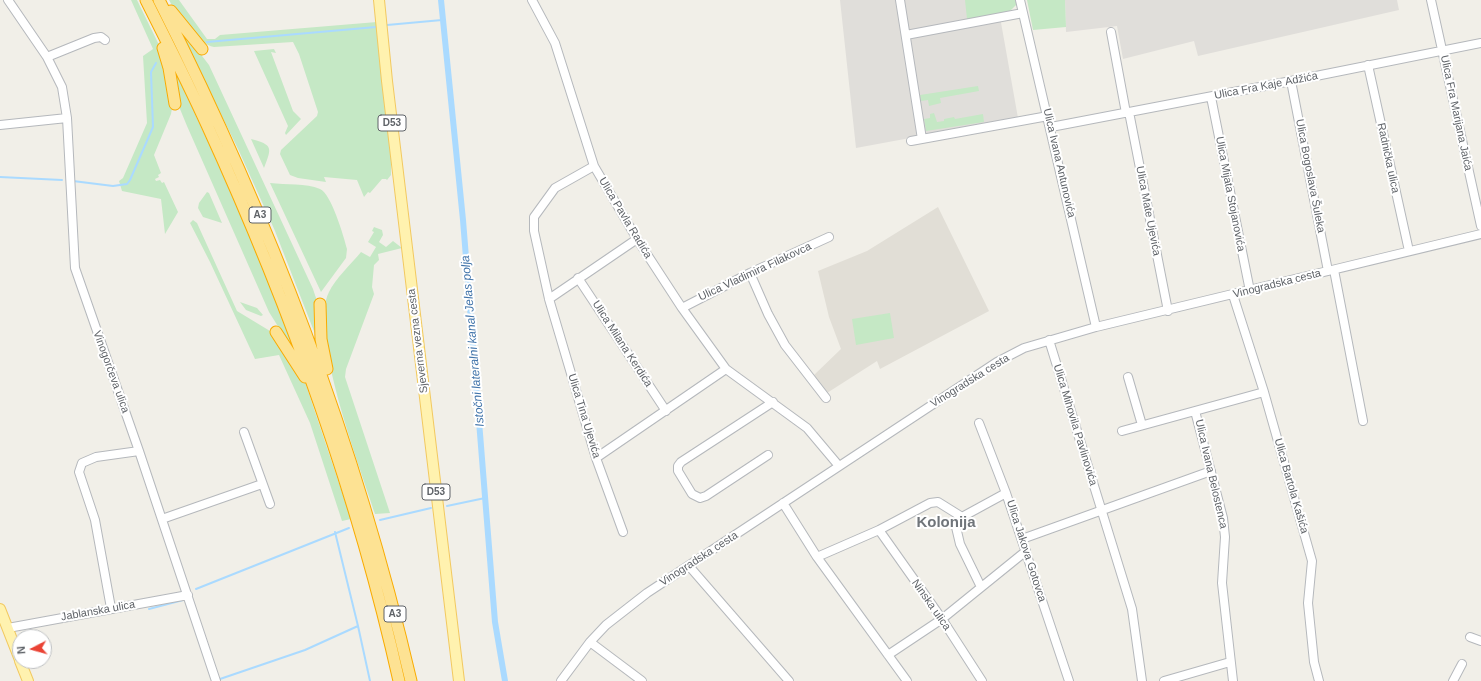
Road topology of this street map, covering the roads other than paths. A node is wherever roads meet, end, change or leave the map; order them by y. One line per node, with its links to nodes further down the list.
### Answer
1 (8, 0): 17 (street, Vinogorčeva ulica)
2 (145, 0): 21 (highway); 55 (highway, A3)
3 (159, 0): 60 (highway, A3)
4 (165, 0): 15 (highway)
5 (379, 0): 97 (main road, Sjeverna vezna cesta / D53)
6 (532, 0): 29 (street, Ulica Pavla Radića)
7 (900, 0): 12 (street)
8 (1020, 0): 10 (street, Ulica Ivana Antunovića)
9 (1431, 0): 16 (street, Ulica Fra Marijana Jaića)
10 (1023, 13): 12 (street); 23 (street, Ulica Ivana Antunovića)
11 (1111, 32): 22 (street, Ulica Mate Ujevića)
12 (906, 35): 27 (street)
13 (104, 40): 17 (street)
14 (1481, 43): 16 (street, Ulica Fra Kaje Adžića)
15 (202, 49)
16 (1443, 52): 18 (street, Ulica Fra Kaje Adžića); 30 (street, Ulica Fra Marijana Jaića)
17 (47, 57): 24 (street, Vinogorčeva ulica)
18 (1368, 65): 19 (street, Ulica Fra Kaje Adžića); 34 (street, Radnička ulica)
19 (1291, 82): 20 (street, Ulica Fra Kaje Adžića); 35 (street, Ulica Bogoslava Šuleka)
20 (1211, 97): 22 (street, Ulica Fra Kaje Adžića); 38 (street, Ulica Mijata Stojanovića)
21 (175, 104)
22 (1128, 113): 26 (street, Ulica Fra Kaje Adžića); 43 (street, Ulica Mate Ujevića)
23 (1048, 116): 26 (street, Ulica Ivana Antunovića); 27 (street)
24 (67, 118): 25 (street); 61 (street, Vinogorčeva ulica)
25 (0, 125)
26 (1051, 127): 44 (street, Ulica Ivana Antunovića)
27 (922, 139): 28 (street)
28 (912, 141)
29 (594, 166): 33 (street, Ulica Pavla Radića); 40 (street, Ulica Tina Ujevića)
30 (1481, 226)
31 (1481, 234): 34 (street, Vinogradska cesta)
32 (829, 237): 36 (street, Ulica Vladimira Filakovca)
33 (637, 239): 37 (street); 42 (street, Ulica Pavla Radića)
34 (1409, 251): 35 (street, Vinogradska cesta)
35 (1331, 270): 38 (street, Vinogradska cesta); 54 (street, Ulica Bogoslava Šuleka)
36 (750, 273): 42 (street, Ulica Vladimira Filakovca); 50 (street)
37 (578, 278): 40 (street); 52 (street, Ulica Milana Kerdića)
38 (1250, 291): 39 (street, Vinogradska cesta)
39 (1233, 295): 43 (street, Vinogradska cesta); 49 (street, Ulica Bartola Kašića)
40 (549, 299): 63 (street, Ulica Tina Ujevića)
41 (320, 304): 60 (highway)
42 (682, 308): 47 (street, Ulica Pavla Radića)
43 (1168, 310): 44 (street, Vinogradska cesta)
44 (1096, 327): 46 (street, Vinogradska cesta)
45 (276, 332): 55 (highway)
46 (1049, 340): 64 (street, Vinogradska cesta); 70 (street, Ulica Mihovila Pavlinovića)
47 (726, 369): 51 (street, Ulica Pavla Radića); 52 (street)
48 (1128, 378): 57 (street)
49 (1264, 392): 53 (street, Ulica Ivana Belostenca); 107 (street, Ulica Bartola Kašića)
50 (826, 398)
51 (773, 402): 62 (street); 64 (street, Ulica Pavla Radića)
52 (666, 411): 63 (street)
53 (1195, 411): 57 (street, Ulica Ivana Belostenca); 65 (street, Ulica Ivana Belostenca)
54 (1363, 421)
55 (327, 423): 95 (highway, A3)
56 (980, 423): 67 (street, Ulica Jakova Gotovca)
57 (1142, 425): 58 (street, Ulica Ivana Belostenca)
58 (1122, 431)
59 (244, 432): 66 (street)
60 (343, 437): 96 (highway, A3)
61 (139, 451): 72 (street, Vinogorčeva ulica); 81 (street)
62 (768, 455)
63 (596, 458): 74 (street, Ulica Tina Ujevića)
64 (839, 466): 68 (street, Vinogradska cesta)
65 (1211, 471): 70 (street); 90 (street, Ulica Ivana Belostenca)
66 (262, 484): 69 (street); 72 (street)
67 (1006, 493): 71 (street); 75 (street, Ulica Jakova Gotovca)
68 (783, 503): 77 (street); 78 (street, Vinogradska cesta)
69 (270, 504)
70 (1101, 510): 75 (street); 104 (street, Ulica Mihovila Pavlinovića)
71 (962, 517): 73 (street); 79 (street)
72 (162, 520): 80 (street, Vinogorčeva ulica)
73 (879, 530): 77 (street); 83 (street, Ninska ulica)
74 (623, 532)
75 (1022, 539): 76 (street, Ulica Jakova Gotovca)
76 (1026, 551): 79 (street); 103 (street, Ulica Jakova Gotovca)
77 (817, 557): 89 (street)
78 (689, 566): 88 (street, Vinogradska cesta); 100 (street)
79 (981, 587): 83 (street)
80 (188, 595): 81 (street, Jablanska ulica); 94 (street, Vinogorčeva ulica)
81 (111, 608): 84 (street, Jablanska ulica)
82 (0, 609): 84 (main road)
83 (942, 619): 89 (street); 102 (street, Ninska ulica)
84 (8, 628): 86 (main road)
85 (1470, 637): 87 (street)
86 (12, 639)
87 (1481, 641)
88 (590, 642): 98 (street, Vinogradska cesta); 99 (street)
89 (888, 655): 101 (street)
90 (1230, 662): 105 (street); 106 (street, Ulica Ivana Belostenca)
91 (1462, 664): 108 (street)
92 (23, 669): 93 (main road)
93 (28, 681)
94 (216, 681)
95 (399, 681)
96 (411, 681)
97 (459, 681)
98 (561, 681)
99 (642, 681)
100 (789, 681)
101 (907, 681)
102 (982, 681)
103 (1069, 681)
104 (1142, 681)
105 (1164, 681)
106 (1233, 681)
107 (1319, 681)
108 (1453, 681)

